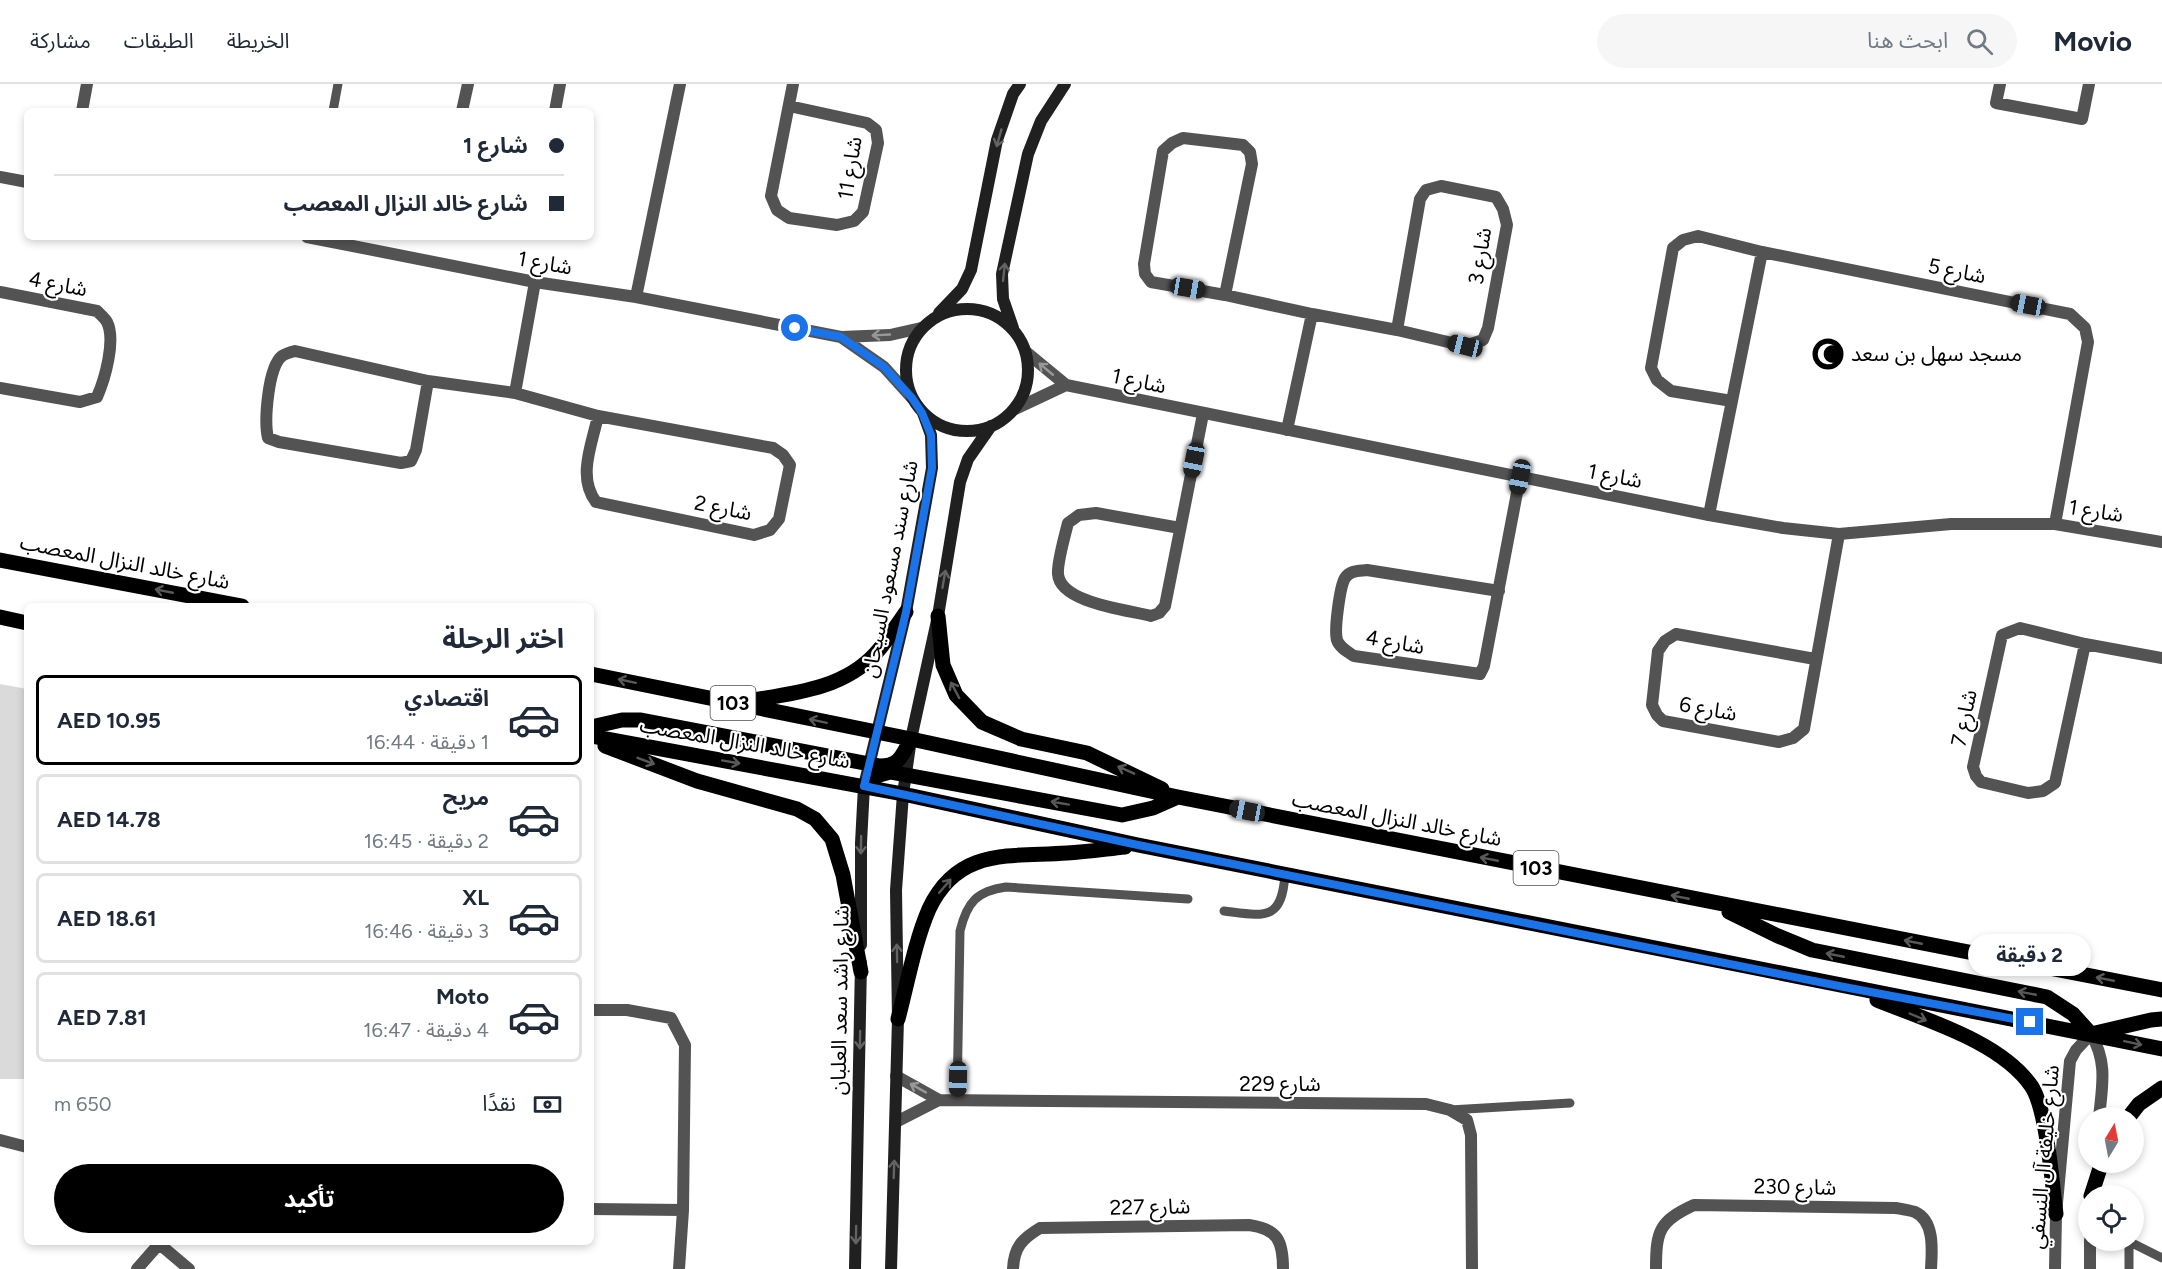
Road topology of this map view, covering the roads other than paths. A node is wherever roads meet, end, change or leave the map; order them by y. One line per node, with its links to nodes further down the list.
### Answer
1 (87, 84): 12 (street)
2 (338, 84): 13 (lane)
3 (468, 84): 14 (street)
4 (560, 84): 15 (street)
5 (680, 84): 23 (street)
6 (793, 84): 11 (street, شارع 11)
7 (1020, 84): 25 (main road, one-way to 25)
8 (1065, 84): 27 (main road, one-way to 8)
9 (2000, 84): 10 (street)
10 (2089, 84)
11 (789, 106): 11 (street, شارع 11)
12 (83, 108)
13 (334, 108)
14 (463, 108)
15 (556, 108)
16 (0, 177): 17 (street)
17 (24, 181)
18 (324, 240): 20 (street, شارع 1)
19 (1762, 252): 36 (street); 36 (street, شارع 5); 45 (street, شارع 5)
20 (535, 282): 23 (street, شارع 1); 34 (street)
21 (0, 292): 33 (street, شارع 4)
22 (1225, 294): 22 (street, شارع 3); 24 (street, شارع 3)
23 (636, 297): 29 (street, شارع 1)
24 (1312, 314): 28 (street, شارع 3); 42 (street)
25 (936, 317): 26 (main road); 27 (main road)
26 (921, 328): 29 (street, شارع 1, one-way to 29); 35 (main road)
27 (1013, 329): 30 (main road)
28 (1397, 330): 28 (street, شارع 3)
29 (841, 337): 35 (street, شارع 1)
30 (1026, 352): 32 (street, شارع 1, one-way to 30); 37 (main road)
31 (428, 381): 31 (street, شارع 2); 34 (street, شارع 2)
32 (1066, 385): 37 (street); 39 (street, شارع 1)
33 (0, 388)
34 (515, 393): 40 (street, شارع 2)
35 (912, 398): 38 (main road)
36 (1732, 401): 44 (street)
37 (1015, 408): 41 (main road)
38 (922, 413): 41 (main road); 52 (main road, شارع سند مسعود السيحان)
39 (1203, 414): 42 (street, شارع 1); 46 (street)
40 (598, 416): 40 (street, شارع 2)
41 (991, 426): 53 (main road, one-way to 41)
42 (1287, 430): 43 (street, شارع 1)
43 (1520, 477): 44 (street, شارع 1); 50 (street, شارع 4)
44 (1709, 515): 47 (street, شارع 1)
45 (2055, 524): 47 (street, شارع 1); 48 (street, شارع 1)
46 (1180, 528): 46 (street)
47 (1839, 534): 58 (street, شارع 6)
48 (2162, 542)
49 (0, 560): 51 (main road, شارع خالد النزال المعصب, one-way to 49)
50 (1499, 591): 50 (street, شارع 4)
51 (226, 603)
52 (906, 612): 60 (main road); 62 (main road, شارع سند مسعود السيحان)
53 (938, 616): 63 (main road); 70 (main road, one-way to 53)
54 (0, 617): 55 (main road)
55 (24, 622)
56 (2085, 644): 56 (street, شارع 7); 57 (street, شارع 7)
57 (2162, 658)
58 (1815, 659): 58 (street, شارع 6)
59 (594, 675): 60 (main road, شارع خالد النزال المعصب / 103, one-way to 59)
60 (732, 703): 62 (main road, شارع خالد النزال المعصب / 103, one-way to 60)
61 (594, 726): 66 (main road)
62 (875, 733): 63 (main road, شارع خالد النزال المعصب / 103); 66 (main road, شارع راشد سعد العلبان)
63 (910, 739): 66 (main road); 67 (main road); 70 (main road, شارع خالد النزال المعصب / 103)
64 (594, 740): 68 (main road, شارع خالد النزال المعصب, one-way to 68)
65 (594, 740): 76 (main road, one-way to 76)
66 (868, 764): 68 (main road, شارع راشد سعد العلبان)
67 (905, 775): 68 (main road); 69 (main road); 70 (main road, one-way to 67)
68 (864, 786): 69 (main road, شارع خالد النزال المعصب); 76 (main road, شارع راشد سعد العلبان, one-way to 76)
69 (903, 794): 71 (main road, شارع خالد النزال المعصب); 80 (main road, one-way to 69)
70 (1178, 797): 74 (main road, شارع خالد النزال المعصب / 103, one-way to 70)
71 (1138, 845): 72 (main road, شارع خالد النزال المعصب); 80 (main road, one-way to 71)
72 (1285, 874): 75 (lane); 77 (main road, شارع خالد النزال المعصب)
73 (1188, 899): 87 (lane)
74 (1711, 903): 78 (main road, شارع خالد النزال المعصب / 103, one-way to 74); 82 (main road, one-way to 74)
75 (1224, 911)
76 (861, 972): 107 (main road, شارع راشد سعد العلبان, one-way to 107)
77 (1844, 987): 82 (main road, شارع خالد النزال المعصب); 97 (main road, one-way to 97)
78 (2162, 990)
79 (594, 1010): 96 (street)
80 (898, 1019): 84 (main road)
81 (2162, 1019): 82 (main road)
82 (2091, 1034): 83 (main road, شارع خالد النزال المعصب, one-way to 83); 89 (street); 97 (street, شارع خليفة آل النسفي)
83 (2162, 1049)
84 (896, 1076): 86 (street, شارع 229, one-way to 84); 92 (main road)
85 (2162, 1088): 90 (main road)
86 (939, 1100): 87 (street, شارع 229); 92 (street, شارع 229)
87 (957, 1100): 91 (street, شارع 229)
88 (1570, 1103): 91 (lane)
89 (2100, 1107)
90 (2137, 1107)
91 (1450, 1110): 111 (street)
92 (896, 1122): 108 (main road, one-way to 92)
93 (0, 1140): 94 (street)
94 (24, 1146)
95 (594, 1209): 96 (street)
96 (683, 1210): 106 (street)
97 (2056, 1214): 114 (street, شارع خليفة آل النسفي)
98 (156, 1245): 104 (street)
99 (160, 1245): 105 (street)
100 (2144, 1249): 103 (lane)
101 (2090, 1251): 115 (street)
102 (2128, 1251): 116 (lane)
103 (2162, 1258)
104 (137, 1269)
105 (189, 1269)
106 (679, 1269)
107 (855, 1269)
108 (891, 1269)
109 (1013, 1269): 110 (street, شارع 227)
110 (1283, 1269)
111 (1472, 1269)
112 (1656, 1269): 113 (street, شارع 230)
113 (1932, 1269)
114 (2055, 1269)
115 (2090, 1269)
116 (2129, 1269)

